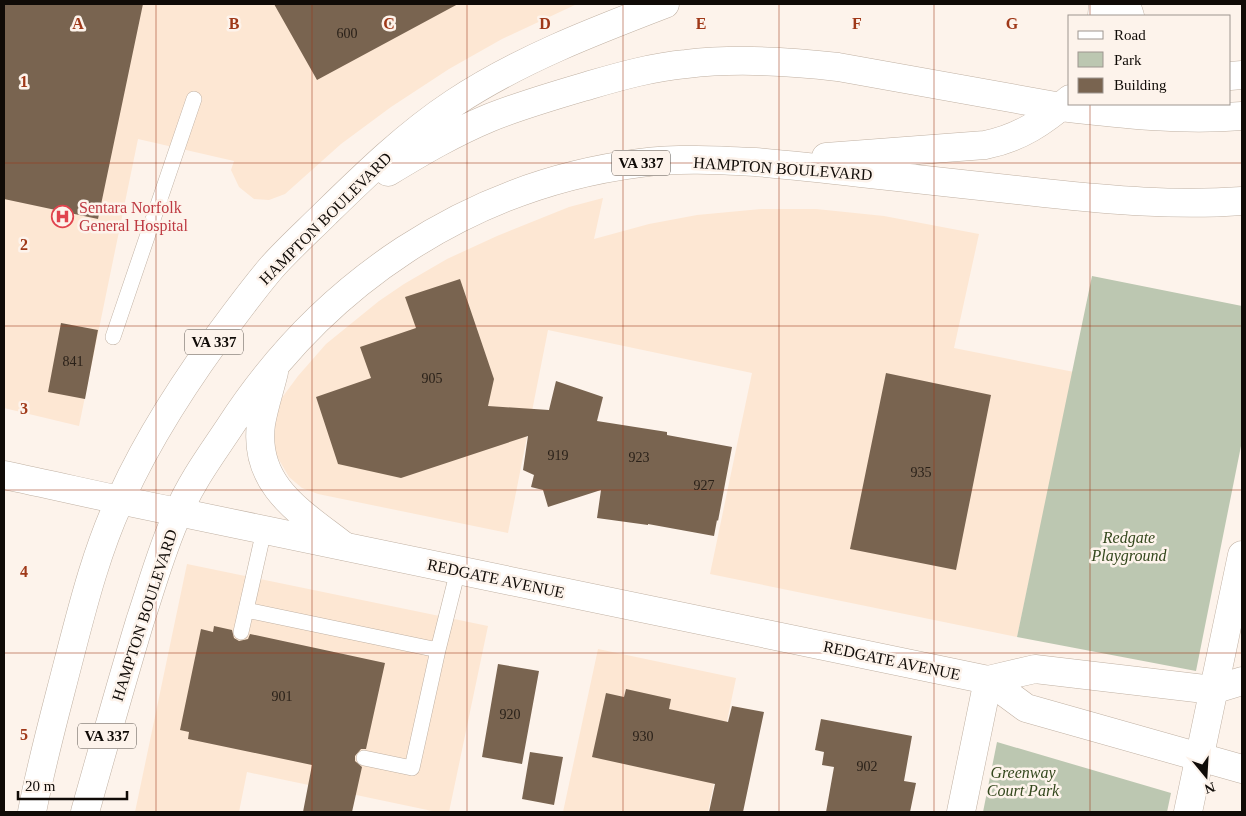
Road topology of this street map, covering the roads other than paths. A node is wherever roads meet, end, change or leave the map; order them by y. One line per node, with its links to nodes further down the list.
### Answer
1 (665, 4): 8 (main road, HAMPTON BOULEVARD / VA 337)
2 (194, 99): 9 (lane)
3 (1065, 103): 6 (main road); 8 (main road)
4 (1074, 105): 5 (main road)
5 (1242, 116)
6 (755, 162): 7 (main road, HAMPTON BOULEVARD / VA 337); 10 (main road, HAMPTON BOULEVARD / VA 337)
7 (1242, 201)
8 (336, 204): 12 (main road, HAMPTON BOULEVARD / VA 337)
9 (113, 337)
10 (276, 363): 13 (main road, HAMPTON BOULEVARD / VA 337); 15 (main road)
11 (4, 475): 12 (main road, REDGATE AVENUE)
12 (119, 501): 13 (main road, REDGATE AVENUE); 27 (main road, HAMPTON BOULEVARD / VA 337)
13 (178, 512): 14 (main road, REDGATE AVENUE); 28 (main road, HAMPTON BOULEVARD / VA 337)
14 (264, 530): 15 (main road, REDGATE AVENUE); 18 (lane)
15 (344, 546): 17 (main road, REDGATE AVENUE)
16 (1242, 555): 23 (main road)
17 (458, 570): 20 (lane); 21 (main road, REDGATE AVENUE)
18 (246, 610): 19 (lane); 20 (lane)
19 (241, 632)
20 (438, 650): 25 (lane)
21 (988, 680): 23 (main road, REDGATE AVENUE); 24 (main road, REDGATE AVENUE); 29 (main road)
22 (1242, 681): 23 (main road, REDGATE AVENUE)
23 (1213, 690): 24 (main road)
24 (1199, 757): 26 (main road, REDGATE AVENUE); 30 (main road)
25 (364, 758)
26 (1242, 769)
27 (32, 812)
28 (85, 812)
29 (961, 812)
30 (1188, 812)

